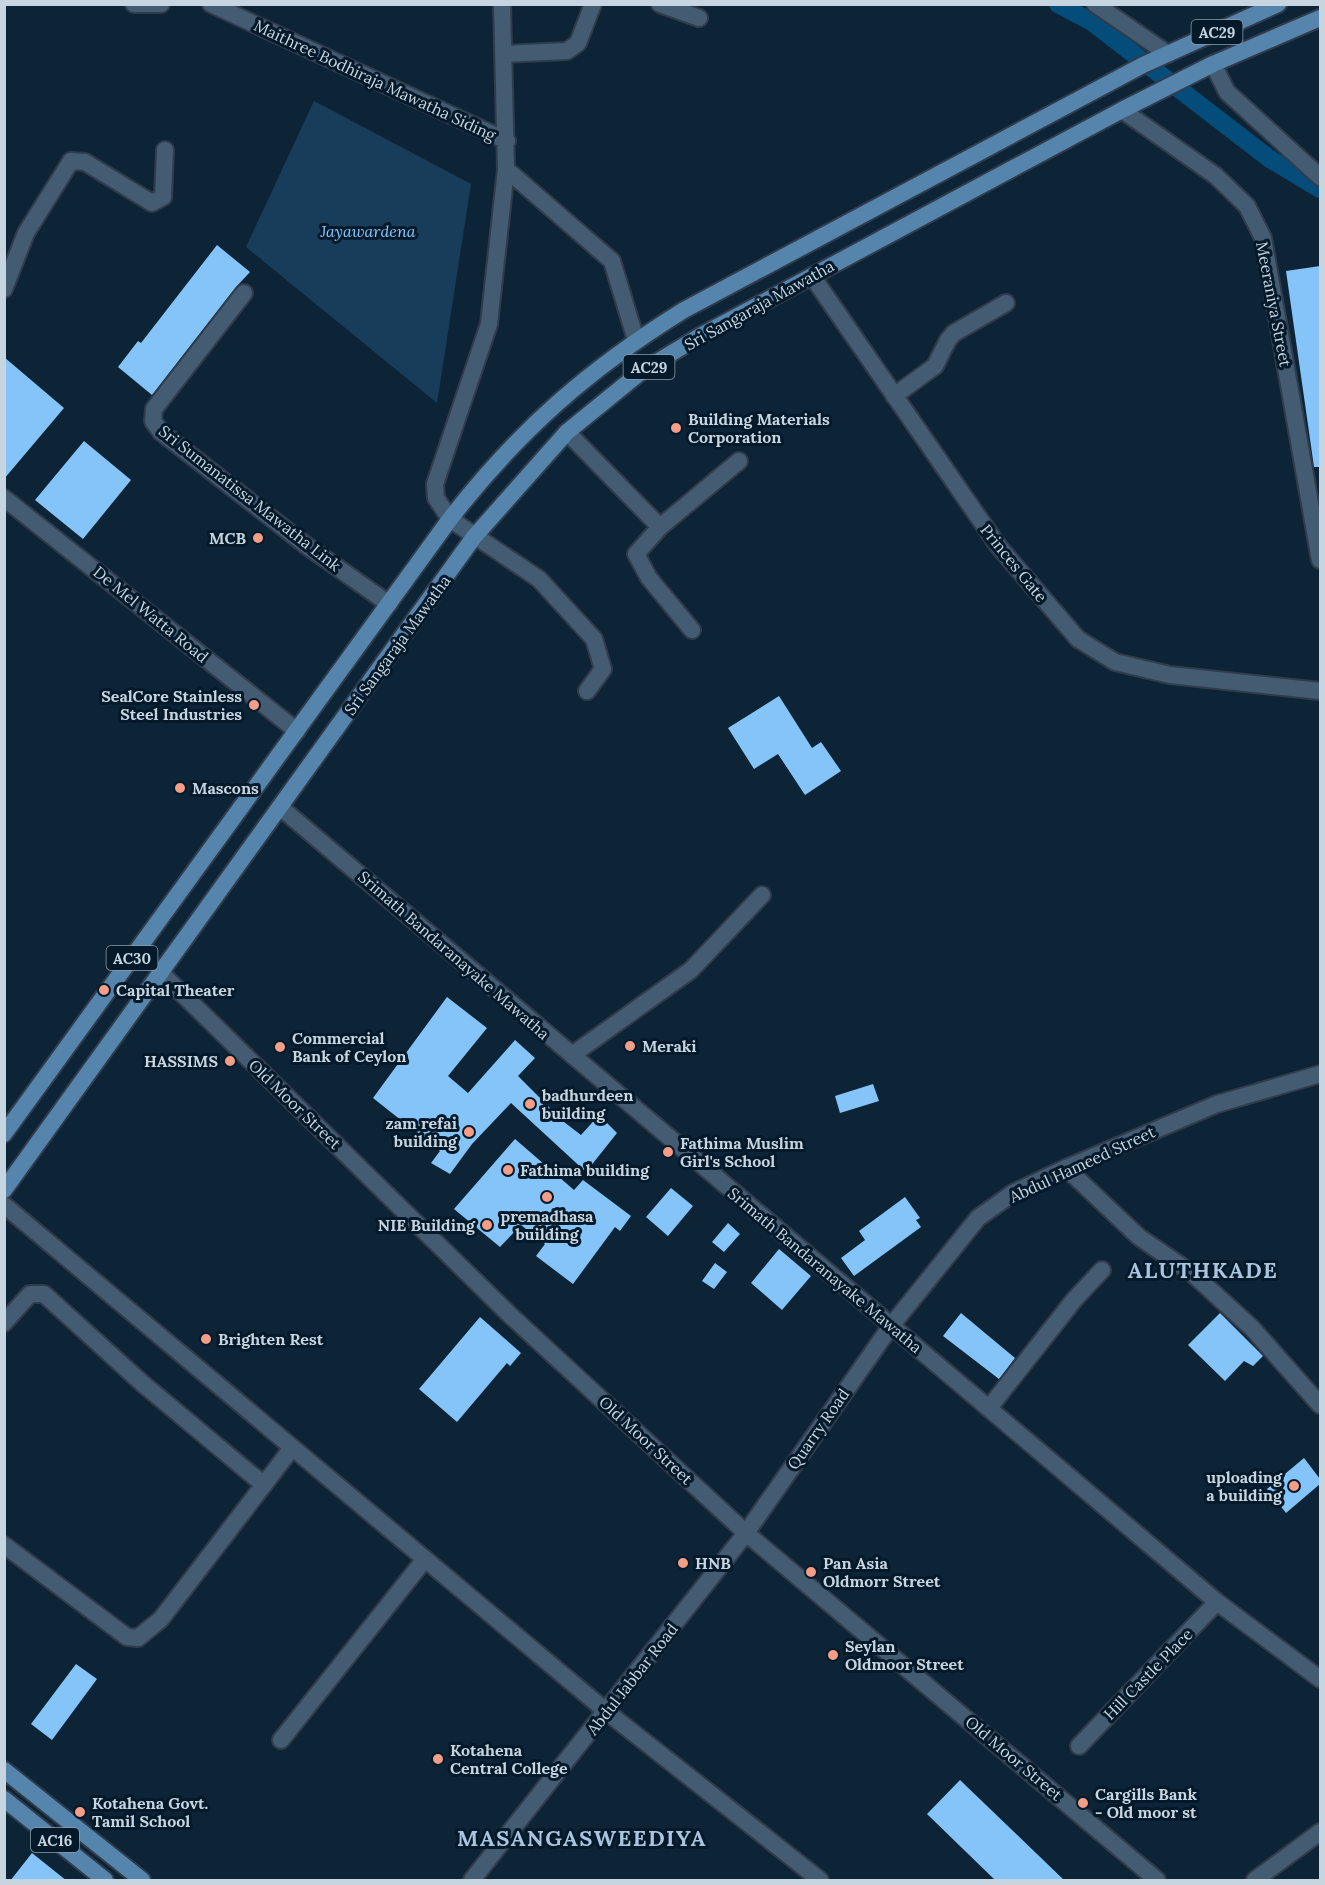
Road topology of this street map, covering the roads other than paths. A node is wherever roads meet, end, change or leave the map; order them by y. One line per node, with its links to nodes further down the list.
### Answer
1 (134, 4): 2 (street)
2 (161, 4)
3 (211, 4): 15 (street, Maithree Bodhiraja Mawatha Siding)
4 (502, 4): 11 (street)
5 (593, 4): 11 (street)
6 (660, 4): 9 (street)
7 (1095, 4): 12 (street)
8 (1278, 4): 12 (main road, Sri Sangaraja Mawatha / AC29)
9 (699, 18)
10 (1320, 18): 13 (main road, Sri Sangaraja Mawatha / AC29)
11 (505, 54): 15 (street)
12 (1162, 56): 23 (main road, Sri Sangaraja Mawatha / AC29)
13 (1209, 66): 14 (main road, Sri Sangaraja Mawatha / AC29); 18 (street)
14 (1122, 110): 19 (main road, Sri Sangaraja Mawatha / AC29); 31 (street, Meeraniya Street)
15 (507, 141): 17 (street)
16 (165, 150): 20 (street)
17 (506, 170): 23 (street); 28 (street)
18 (1320, 177)
19 (812, 276): 24 (street, Princes Gate); 25 (main road, Sri Sangaraja Mawatha / AC29)
20 (4, 289)
21 (244, 294): 32 (street, Sri Sumanatissa Mawatha Link)
22 (1006, 303): 24 (street)
23 (636, 340): 28 (main road, Sri Sangaraja Mawatha / AC29)
24 (894, 396): 35 (street, Princes Gate)
25 (567, 432): 29 (street); 30 (main road, Sri Sangaraja Mawatha / AC29)
26 (740, 461): 29 (street)
27 (4, 498): 36 (street, De Mel Watta Road)
28 (450, 519): 30 (street); 32 (main road, Sri Sangaraja Mawatha / AC29)
29 (660, 528): 33 (street)
30 (474, 537): 34 (street); 38 (main road, Sri Sangaraja Mawatha / AC29)
31 (1320, 560)
32 (389, 604): 36 (main road, Sri Sangaraja Mawatha / AC29)
33 (692, 630)
34 (587, 691)
35 (1320, 691)
36 (297, 731): 37 (main road, Sri Sangaraja Mawatha / AC29)
37 (260, 781): 43 (main road, AC30)
38 (280, 807): 40 (main road, AC30); 41 (street, Srimath Bandaranayake Mawatha)
39 (762, 895): 41 (street)
40 (161, 973): 45 (main road, AC30); 54 (street, Old Moor Street)
41 (572, 1055): 49 (street, Srimath Bandaranayake Mawatha)
42 (1320, 1074): 44 (street, Abdul Hameed Street)
43 (4, 1134)
44 (1066, 1168): 49 (street, Abdul Hameed Street); 50 (street)
45 (4, 1190)
46 (4, 1205): 52 (street)
47 (1102, 1270): 51 (street)
48 (4, 1323): 53 (street)
49 (891, 1326): 51 (street, Srimath Bandaranayake Mawatha); 54 (street, Quarry Road)
50 (1320, 1404)
51 (989, 1408): 57 (street, Srimath Bandaranayake Mawatha)
52 (292, 1448): 53 (street); 56 (street)
53 (264, 1485): 55 (street)
54 (746, 1533): 59 (street, Abdul Jabbar Road); 69 (street, Old Moor Street)
55 (4, 1545)
56 (425, 1559): 59 (street); 60 (street)
57 (1217, 1602): 58 (street, Srimath Bandaranayake Mawatha); 61 (street, Hill Castle Place)
58 (1320, 1679)
59 (607, 1712): 67 (street, Abdul Jabbar Road); 68 (street)
60 (281, 1740)
61 (1079, 1746)
62 (4, 1770): 66 (main road, AC16)
63 (4, 1799): 65 (main road, AC16)
64 (1320, 1832): 70 (street)
65 (105, 1881)
66 (142, 1881)
67 (472, 1881)
68 (820, 1881)
69 (1157, 1881)
70 (1255, 1881)

